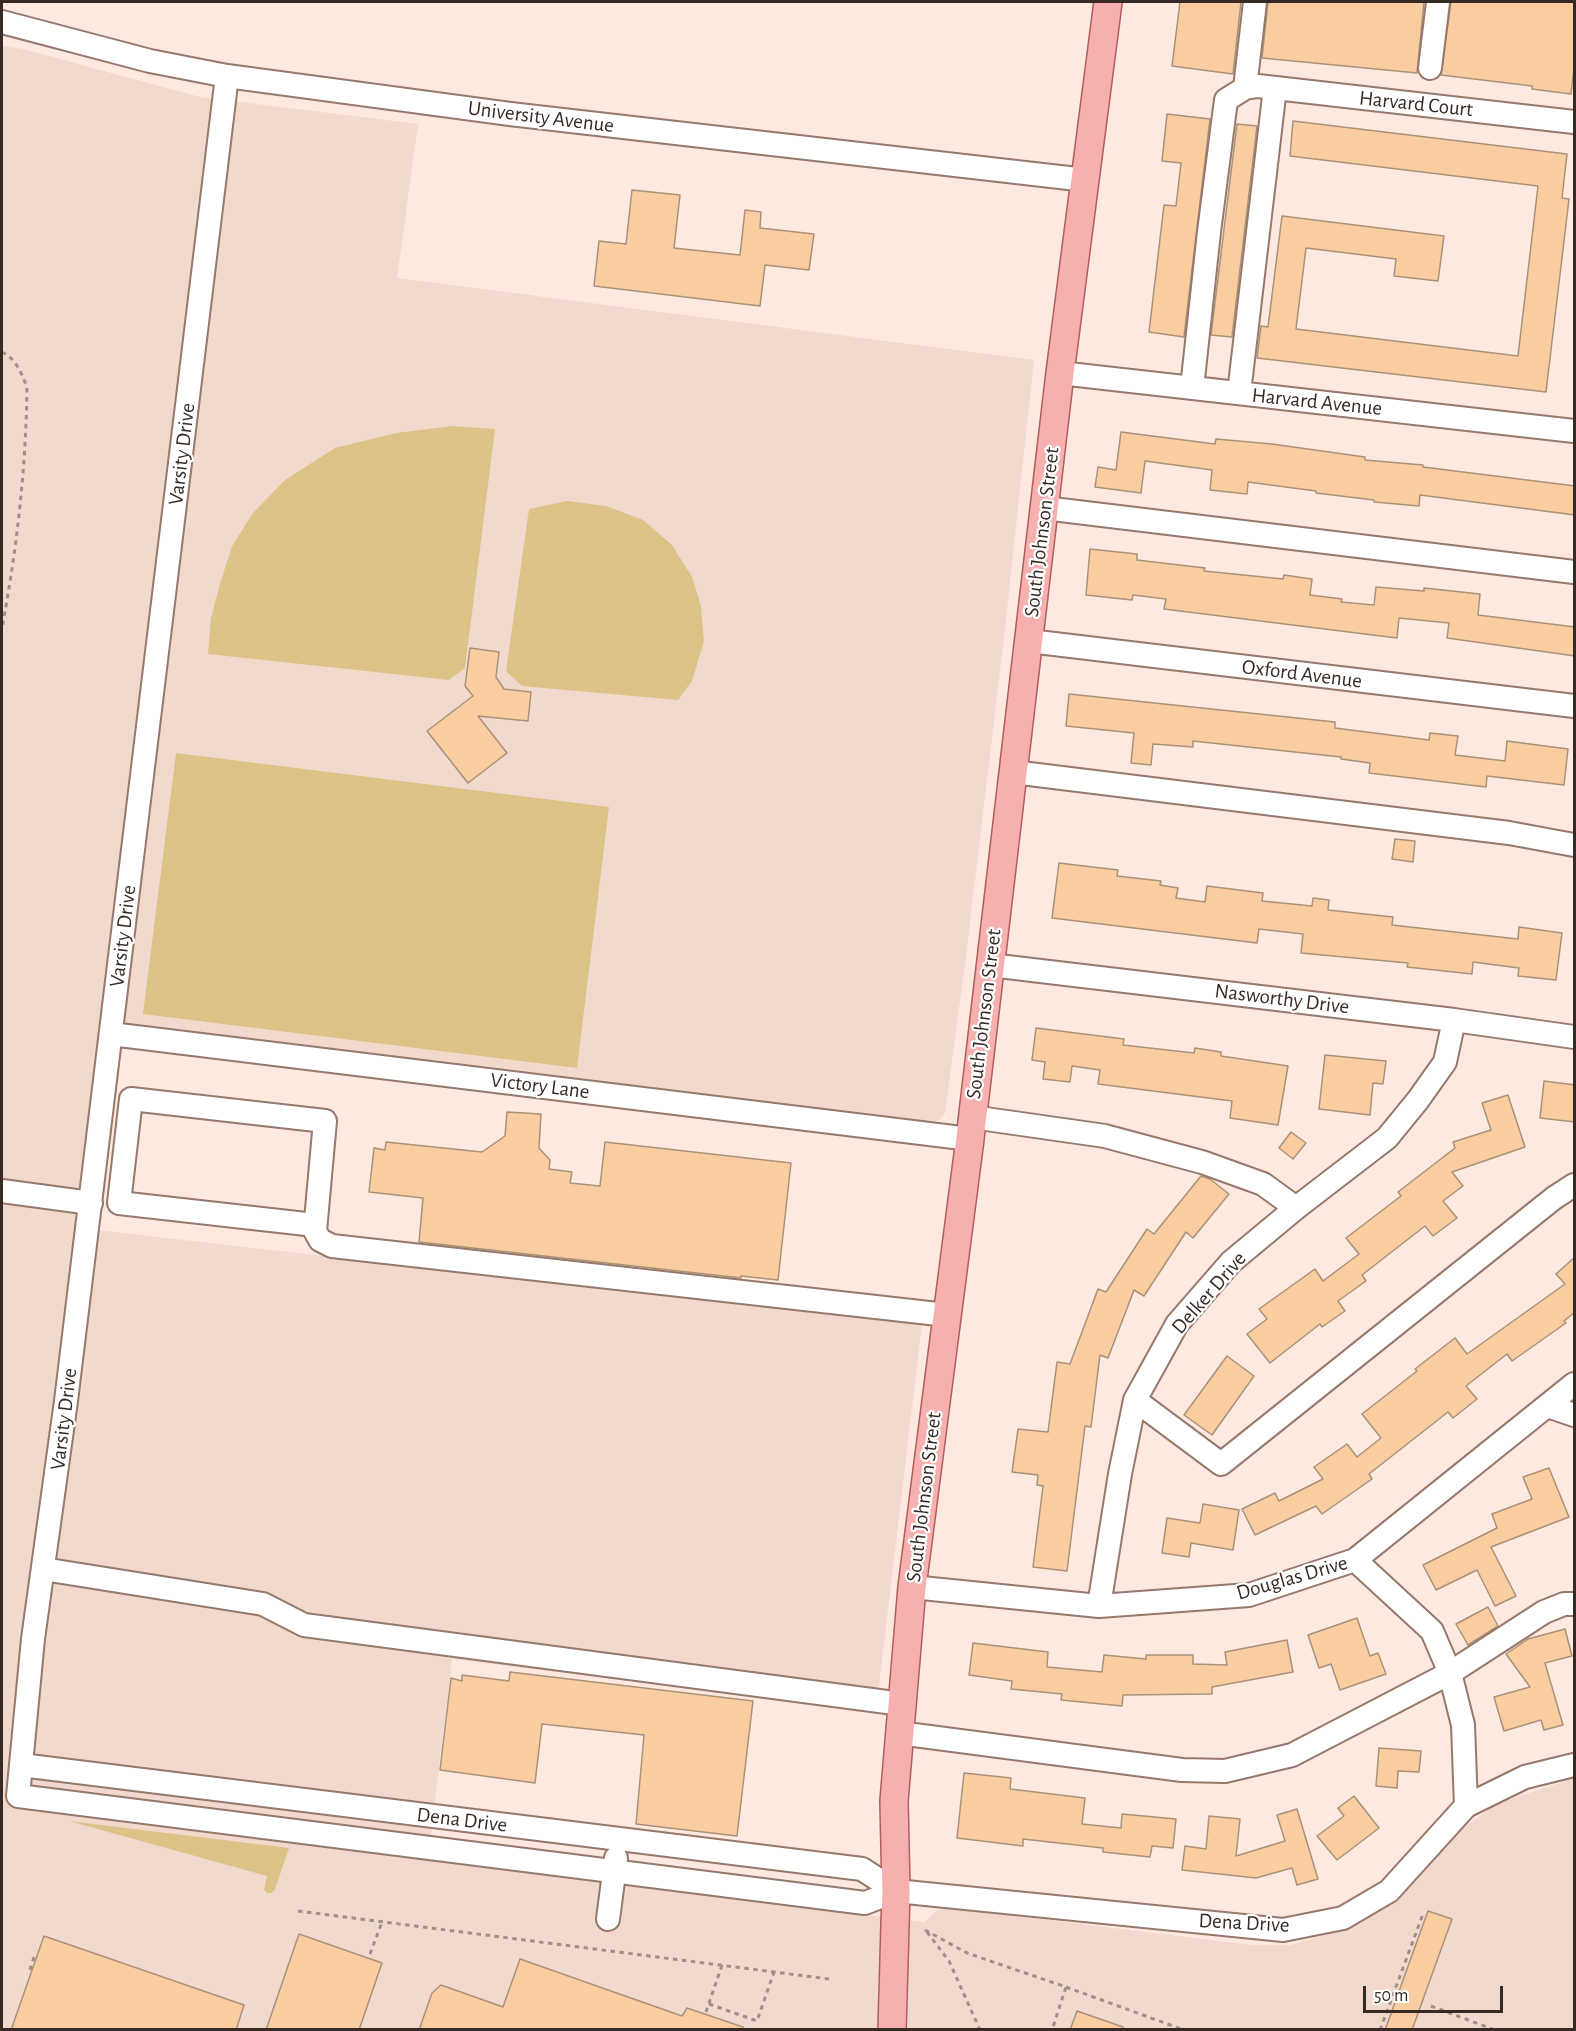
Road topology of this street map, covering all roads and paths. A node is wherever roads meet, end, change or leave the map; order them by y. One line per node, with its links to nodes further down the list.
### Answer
1 (1108, 2): 9 (main road, South Johnson Street)
2 (1255, 2): 7 (street)
3 (1438, 2): 5 (street)
4 (2, 22): 6 (street, University Avenue)
5 (1430, 68)
6 (228, 76): 9 (street, University Avenue); 24 (street, Varsity Drive)
7 (1259, 88): 8 (street, Harvard Court); 12 (street); 13 (street)
8 (1575, 122)
9 (1086, 180): 11 (main road, South Johnson Street)
10 (2, 352): 17 (path)
11 (1060, 373): 12 (street, Harvard Avenue); 15 (main road, South Johnson Street)
12 (1192, 388): 13 (street, Harvard Avenue)
13 (1239, 393): 14 (street, Harvard Avenue)
14 (1575, 431)
15 (1044, 508): 16 (street); 18 (main road, South Johnson Street)
16 (1575, 572)
17 (2, 627)
18 (1029, 642): 19 (street, Oxford Avenue); 20 (main road, South Johnson Street)
19 (1575, 706)
20 (1013, 772): 21 (street); 22 (main road, South Johnson Street)
21 (1575, 845)
22 (990, 965): 23 (street, Nasworthy Drive); 26 (main road, South Johnson Street)
23 (1454, 1020): 25 (street, Nasworthy Drive); 32 (street, Delker Drive)
24 (111, 1034): 26 (street, Victory Lane); 27 (street, Varsity Drive)
25 (1575, 1037)
26 (971, 1128): 32 (street, Victory Lane); 34 (main road, South Johnson Street)
27 (97, 1150): 28 (street); 31 (street, Varsity Drive)
28 (125, 1153): 33 (street); 33 (street)
29 (1575, 1185): 36 (street)
30 (2, 1191): 31 (street)
31 (90, 1203): 40 (street, Varsity Drive)
32 (1296, 1208): 36 (street, Delker Drive)
33 (315, 1225): 34 (street)
34 (947, 1315): 41 (main road, South Johnson Street)
35 (1575, 1384): 37 (street, Douglas Drive)
36 (1135, 1400): 43 (street, Delker Drive)
37 (1548, 1406): 38 (street); 39 (street, Douglas Drive)
38 (1575, 1415)
39 (1355, 1560): 43 (street, Douglas Drive); 44 (street)
40 (43, 1569): 45 (street); 47 (street, Varsity Drive)
41 (912, 1587): 43 (street, Douglas Drive); 45 (main road, South Johnson Street)
42 (1575, 1604): 44 (street)
43 (1099, 1606)
44 (1450, 1673): 46 (street); 50 (street)
45 (902, 1704): 46 (main road, South Johnson Street)
46 (899, 1733): 53 (main road, South Johnson Street)
47 (21, 1765): 49 (street, Varsity Drive); 51 (street, Dena Drive)
48 (1575, 1765): 50 (street, Dena Drive)
49 (18, 1796): 52 (street, Dena Drive)
50 (1466, 1806): 53 (street, Dena Drive)
51 (611, 1838): 52 (street); 53 (street, Dena Drive)
52 (607, 1870): 53 (street, Dena Drive); 56 (street)
53 (896, 1891): 68 (main road, South Johnson Street)
54 (298, 1911): 57 (path)
55 (1423, 1914): 72 (path)
56 (601, 1918)
57 (382, 1922): 58 (path); 60 (path)
58 (370, 1954)
59 (34, 1957): 61 (path)
60 (722, 1965): 62 (path); 65 (path)
61 (30, 1970)
62 (774, 1972): 63 (path); 65 (path)
63 (829, 1979)
64 (1066, 1988): 69 (path); 70 (path); 71 (path)
65 (709, 2004): 67 (path)
66 (1431, 2006): 73 (path)
67 (706, 2012)
68 (892, 2030)
69 (980, 2030)
70 (1052, 2030)
71 (1184, 2030)
72 (1380, 2030)
73 (1495, 2030)

